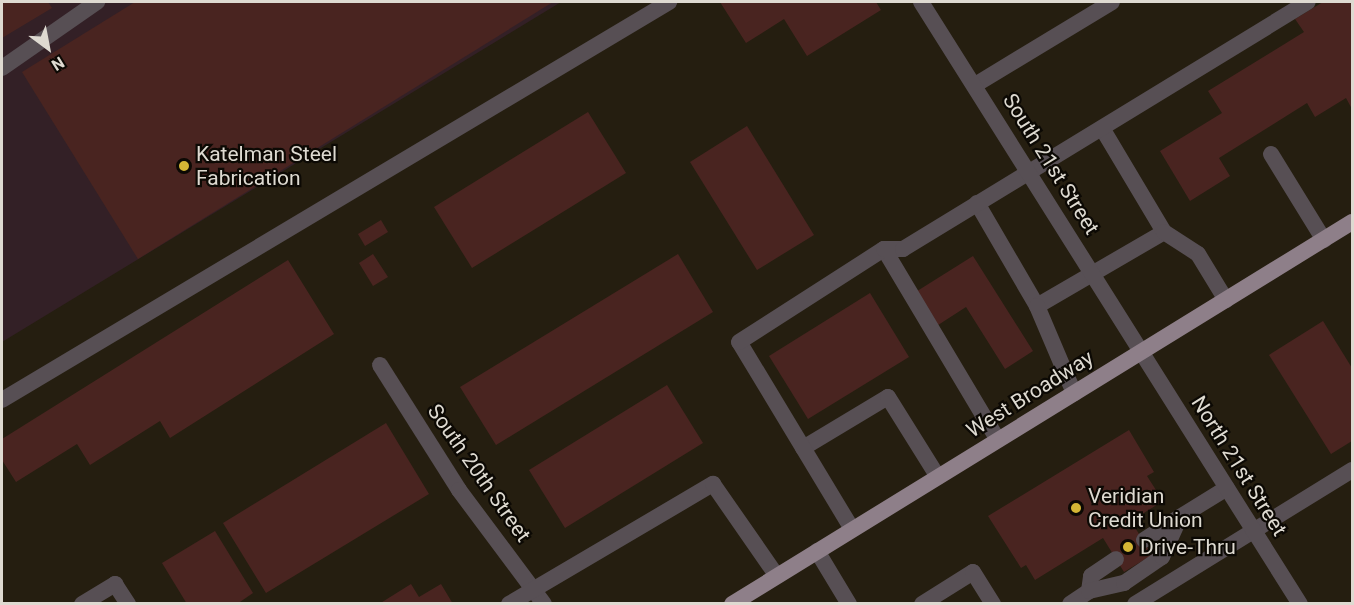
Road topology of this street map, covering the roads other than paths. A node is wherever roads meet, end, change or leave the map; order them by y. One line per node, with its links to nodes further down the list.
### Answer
1 (96, 2): 6 (street)
2 (669, 2): 22 (street)
3 (921, 2): 7 (street, South 21st Street)
4 (1112, 2): 7 (street)
5 (1306, 2): 8 (street)
6 (2, 68)
7 (975, 85): 10 (street, South 21st Street)
8 (1101, 128): 10 (street); 13 (street)
9 (1271, 154): 14 (street)
10 (1029, 171): 11 (street); 16 (street, South 21st Street)
11 (977, 203): 15 (street); 18 (street)
12 (1353, 222): 14 (main road, West Broadway)
13 (1164, 232): 16 (street); 17 (street)
14 (1324, 240): 17 (main road, West Broadway)
15 (884, 249): 23 (street); 24 (street)
16 (1093, 275): 18 (street); 19 (street, South 21st Street)
17 (1226, 300): 19 (main road, West Broadway)
18 (1037, 306): 21 (street)
19 (1141, 352): 21 (main road, West Broadway); 27 (street, North 21st Street)
20 (380, 365): 35 (street, South 20th Street)
21 (1074, 393): 23 (main road, West Broadway)
22 (2, 400)
23 (998, 440): 26 (main road, West Broadway)
24 (803, 448): 26 (street); 29 (street)
25 (1353, 470): 30 (street)
26 (938, 477): 29 (main road, West Broadway)
27 (1227, 488): 28 (street); 30 (street, North 21st Street)
28 (1180, 517): 31 (street); 36 (street)
29 (852, 530): 32 (main road, West Broadway)
30 (1253, 530): 46 (street); 47 (street, North 21st Street)
31 (1144, 540)
32 (817, 551): 34 (main road, West Broadway); 42 (street)
33 (1116, 559): 36 (street)
34 (777, 576): 35 (street); 41 (main road, West Broadway)
35 (532, 587): 39 (street); 40 (street, South 20th Street)
36 (1089, 591): 45 (street)
37 (82, 603): 38 (street)
38 (128, 603)
39 (509, 603)
40 (544, 603)
41 (732, 603)
42 (849, 603)
43 (922, 603): 44 (street)
44 (993, 603)
45 (1070, 603)
46 (1135, 603)
47 (1300, 603)

